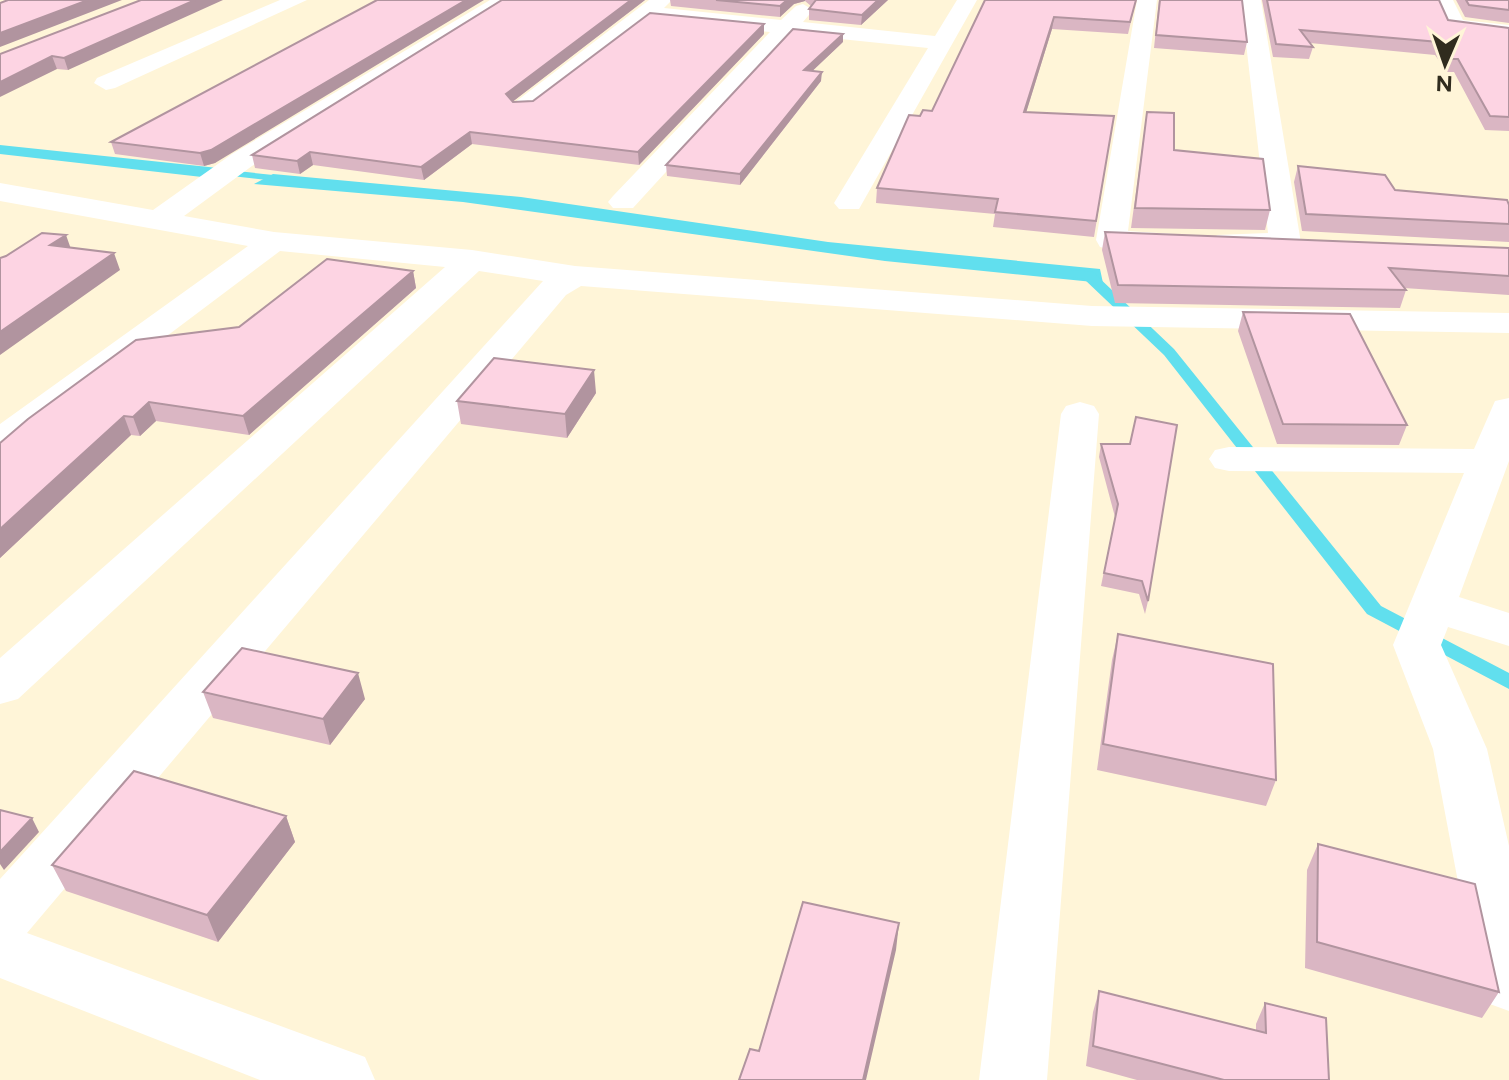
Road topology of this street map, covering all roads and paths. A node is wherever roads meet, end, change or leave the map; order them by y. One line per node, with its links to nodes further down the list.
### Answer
1 (297, 0): 12 (street)
2 (504, 0): 18 (street)
3 (813, 0): 9 (street)
4 (967, 0): 11 (street)
5 (1147, 0): 6 (street)
6 (1251, 0)
7 (1443, 0): 10 (street)
8 (657, 3): 9 (street); 13 (street)
9 (788, 26): 11 (street); 15 (street)
10 (1509, 32)
11 (942, 43): 16 (street)
12 (106, 83)
13 (523, 106)
14 (0, 192): 17 (street)
15 (623, 202)
16 (849, 203)
17 (84, 208): 18 (street); 19 (street)
18 (160, 219): 20 (street)
19 (48, 233)
20 (274, 241): 21 (street); 26 (street)
21 (472, 260): 22 (street); 31 (street)
22 (575, 276): 23 (street); 32 (street)
23 (1509, 323)
24 (1509, 409): 28 (street)
25 (1080, 414): 36 (street)
26 (0, 443)
27 (1229, 459): 28 (street)
28 (1488, 461): 29 (street)
29 (1433, 605): 30 (street); 34 (street)
30 (1509, 630)
31 (0, 686)
32 (0, 921)
33 (0, 950): 35 (street)
34 (1509, 983)
35 (341, 1080)
36 (1013, 1080)

